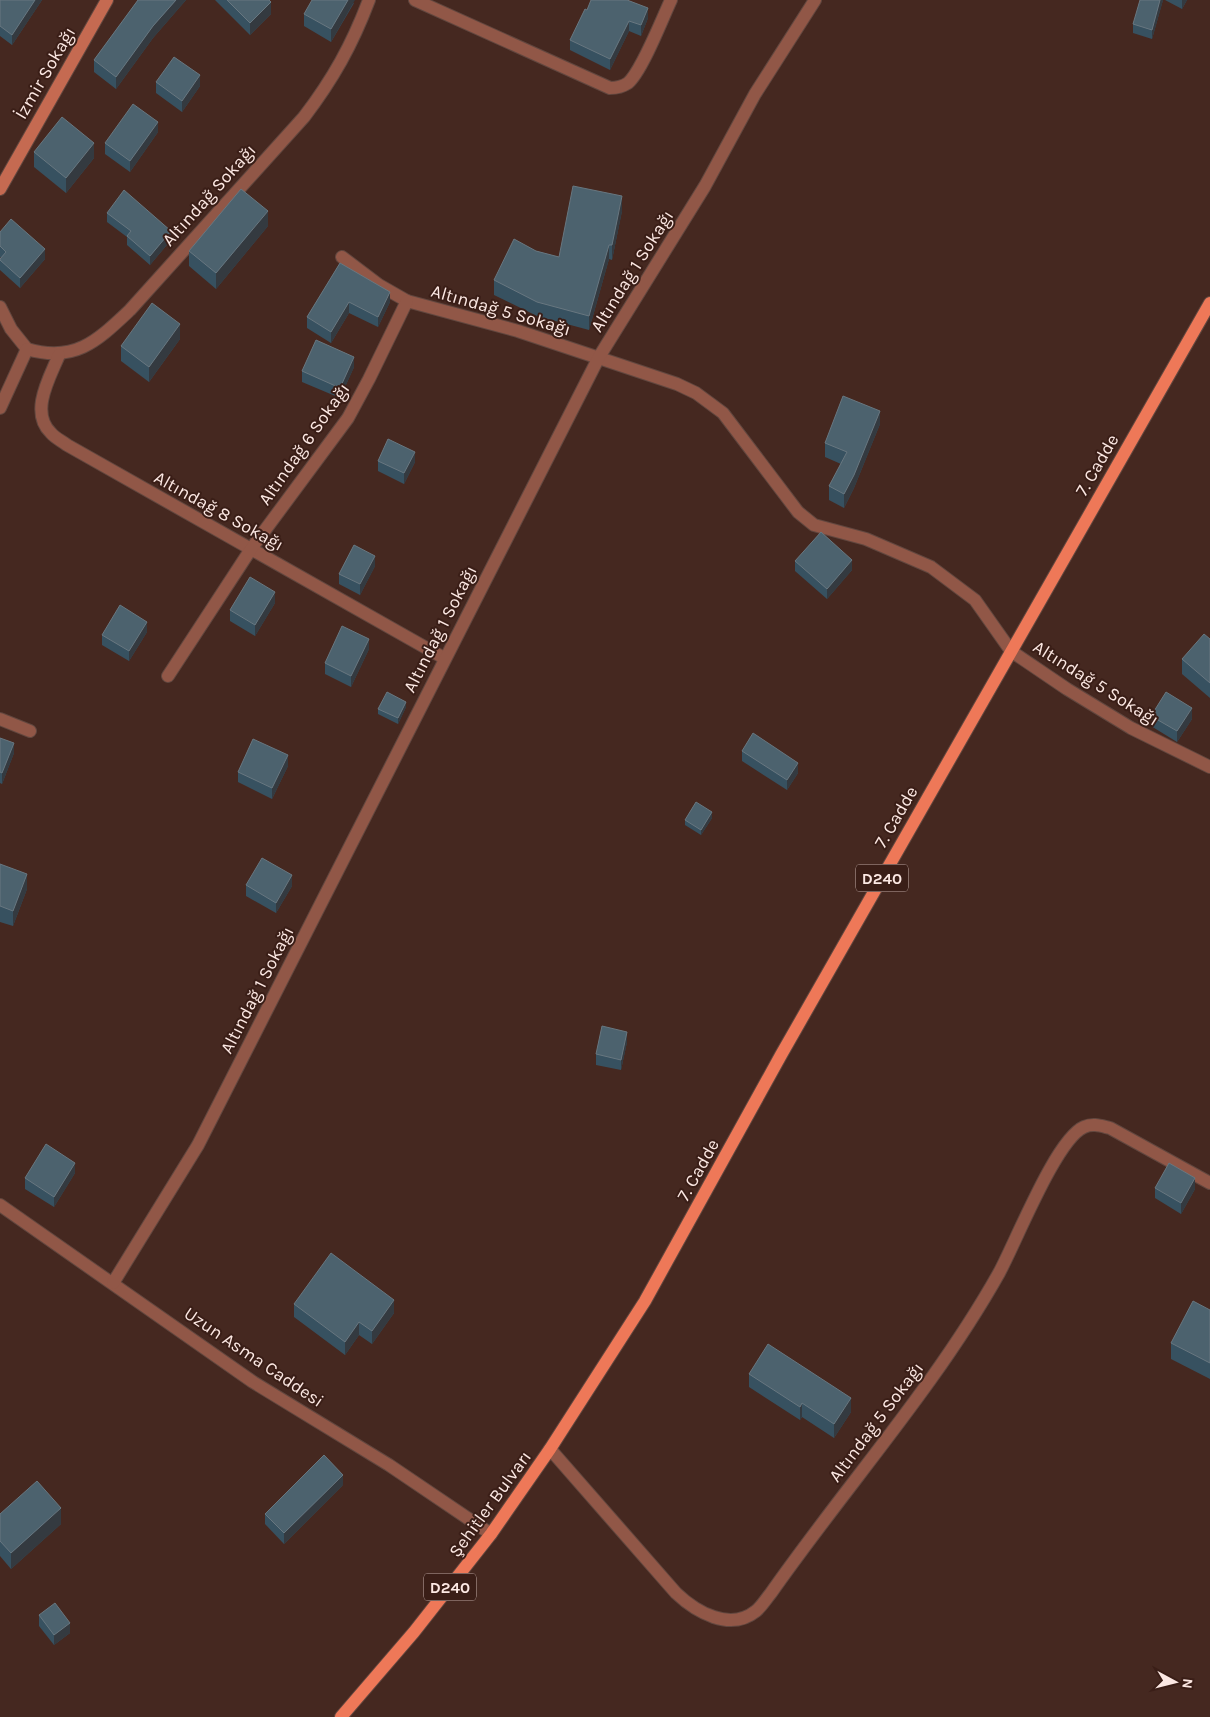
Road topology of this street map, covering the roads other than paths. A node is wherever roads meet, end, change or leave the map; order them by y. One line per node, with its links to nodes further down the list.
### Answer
1 (106, 0): 6 (street, İzmir Sokağı)
2 (369, 0): 12 (street, Altındağ Sokağı)
3 (415, 0): 4 (street)
4 (671, 0)
5 (815, 0): 13 (street, Altındağ 1 Sokağı)
6 (0, 189)
7 (342, 257): 8 (street, Altındağ 5 Sokağı)
8 (407, 301): 13 (street, Altındağ 5 Sokağı); 15 (street, Altındağ 6 Sokağı)
9 (1210, 303): 16 (main road, 7. Cadde / D240)
10 (0, 307): 11 (street)
11 (27, 349): 12 (street, Altındağ Sokağı); 14 (street)
12 (59, 355): 15 (street, Altındağ 8 Sokağı)
13 (599, 357): 16 (street, Altındağ 5 Sokağı); 17 (street, Altındağ 1 Sokağı)
14 (0, 408)
15 (250, 549): 17 (street, Altındağ 8 Sokağı); 18 (street, Altındağ 6 Sokağı)
16 (1011, 651): 21 (street, Altındağ 5 Sokağı); 25 (main road, 7. Cadde / D240)
17 (444, 658): 24 (street, Altındağ 1 Sokağı)
18 (168, 676)
19 (0, 719): 20 (street)
20 (30, 731)
21 (1210, 767)
22 (1210, 1183): 25 (street, Altındağ 5 Sokağı)
23 (0, 1205): 24 (street, Uzun Asma Caddesi)
24 (113, 1282): 26 (street, Uzun Asma Caddesi)
25 (550, 1450): 26 (main road, Şehitler Bulvarı / D240)
26 (492, 1534): 27 (main road, Şehitler Bulvarı / D240)
27 (341, 1717)

